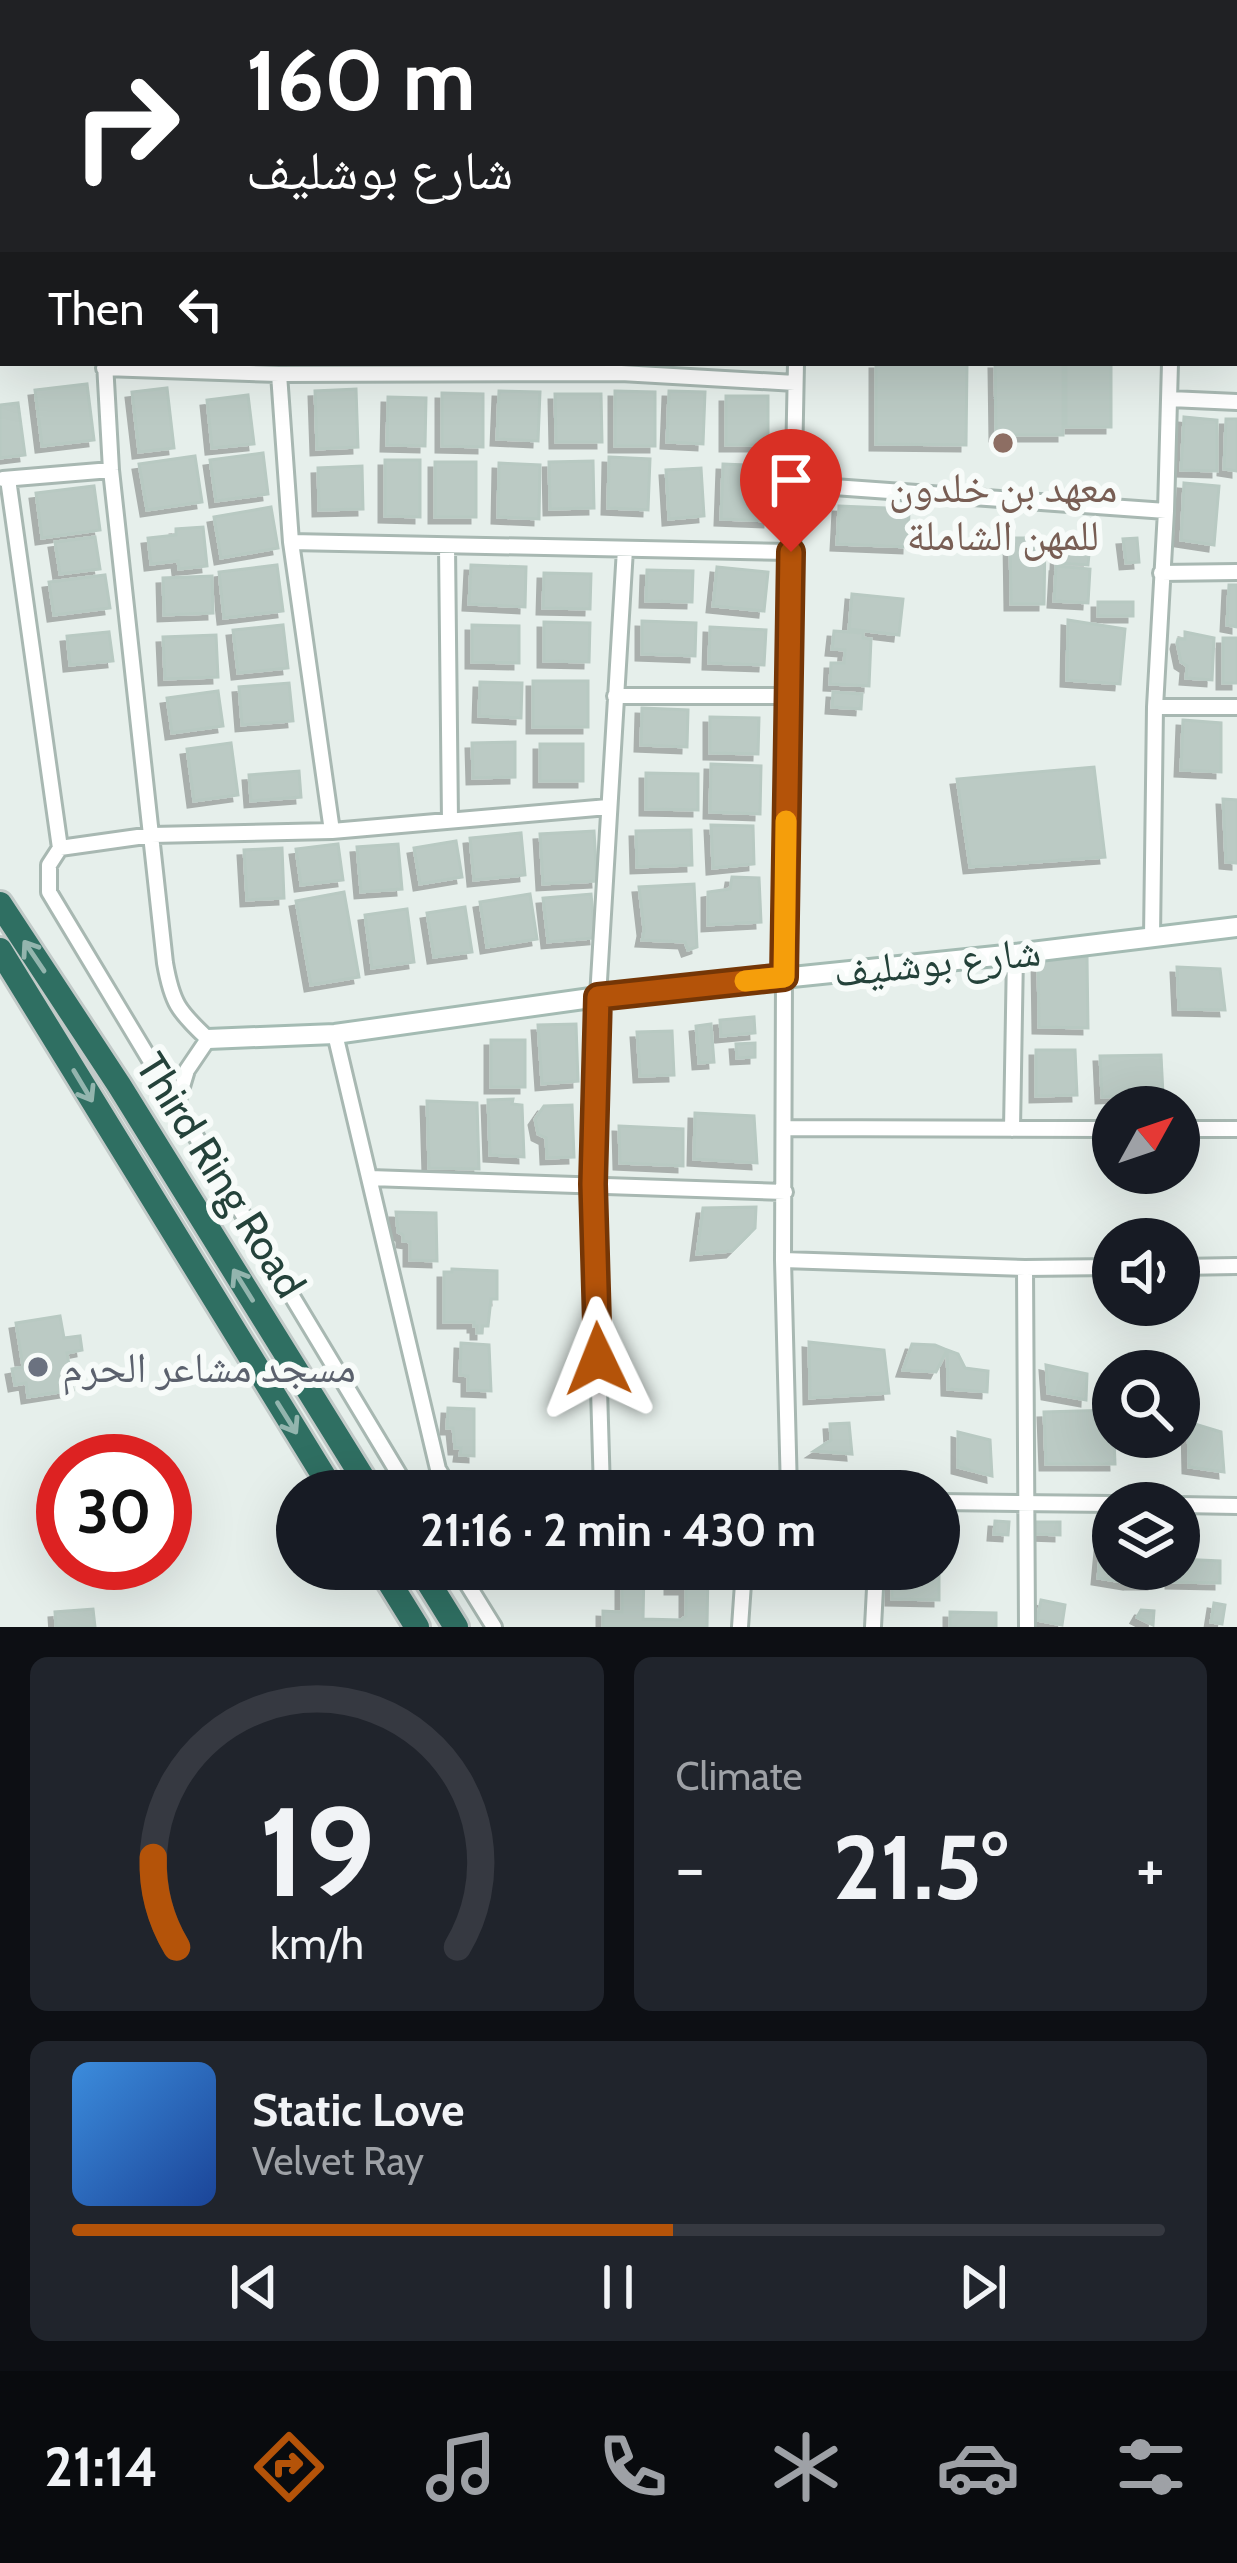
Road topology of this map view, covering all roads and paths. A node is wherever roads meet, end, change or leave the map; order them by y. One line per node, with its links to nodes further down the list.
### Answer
1 (104, 366): 5 (street); 9 (street)
2 (796, 366): 6 (street)
3 (1171, 366): 7 (street)
4 (621, 368): 5 (street); 6 (street)
5 (279, 374): 13 (street)
6 (795, 383): 11 (street)
7 (1170, 399): 8 (street); 12 (street)
8 (1237, 402)
9 (111, 470): 10 (street); 26 (street)
10 (4, 479): 27 (street)
11 (792, 484): 12 (street); 16 (street)
12 (1166, 511): 18 (street)
13 (290, 542): 14 (street); 25 (street)
14 (447, 546): 15 (street); 24 (street)
15 (625, 549): 16 (street); 19 (street)
16 (791, 552): 20 (street)
17 (1237, 572): 18 (street)
18 (1161, 573): 21 (street)
19 (615, 696): 20 (street); 23 (street)
20 (788, 696): 33 (street)
21 (1155, 707): 22 (street); 30 (street)
22 (1237, 707)
23 (608, 807): 24 (street); 34 (street)
24 (450, 821): 25 (street)
25 (332, 830): 26 (street)
26 (152, 835): 27 (street); 36 (street)
27 (60, 848): 37 (street)
28 (3, 915): 52 (highway, Third Ring Road, one-way to 28)
29 (1237, 926): 30 (street, شارع بوشليف)
30 (1152, 937): 32 (street, شارع بوشليف)
31 (0, 950): 51 (highway, Third Ring Road, one-way to 51)
32 (1016, 954): 33 (street, شارع بوشليف); 39 (street)
33 (784, 977): 34 (street, شارع بوشليف); 38 (street)
34 (598, 997): 35 (street, شارع بوشليف); 44 (street)
35 (334, 1034): 36 (street, شارع بوشليف); 43 (street)
36 (208, 1039): 37 (street)
37 (177, 1103): 53 (street)
38 (784, 1128): 39 (street); 45 (street)
39 (1012, 1129): 40 (street)
40 (1092, 1129)
41 (1200, 1129): 42 (street)
42 (1237, 1129)
43 (370, 1178): 44 (street); 54 (street)
44 (593, 1184): 45 (street); 55 (street)
45 (785, 1192): 46 (street)
46 (783, 1259): 50 (street); 56 (street)
47 (1237, 1266): 49 (street)
48 (1092, 1267): 50 (street)
49 (1200, 1267)
50 (1024, 1268): 58 (street)
51 (320, 1470)
52 (358, 1470)
53 (396, 1470)
54 (439, 1470)
55 (601, 1470)
56 (788, 1470)
57 (960, 1502): 58 (street)
58 (1025, 1502): 59 (street); 72 (street)
59 (1092, 1504)
60 (1200, 1505): 61 (street)
61 (1237, 1506)
62 (394, 1590): 67 (highway)
63 (433, 1590): 68 (highway)
64 (471, 1590): 69 (street)
65 (743, 1590): 70 (street)
66 (875, 1590): 71 (street)
67 (417, 1627)
68 (456, 1627)
69 (494, 1627)
70 (740, 1627)
71 (873, 1627)
72 (1027, 1627)

